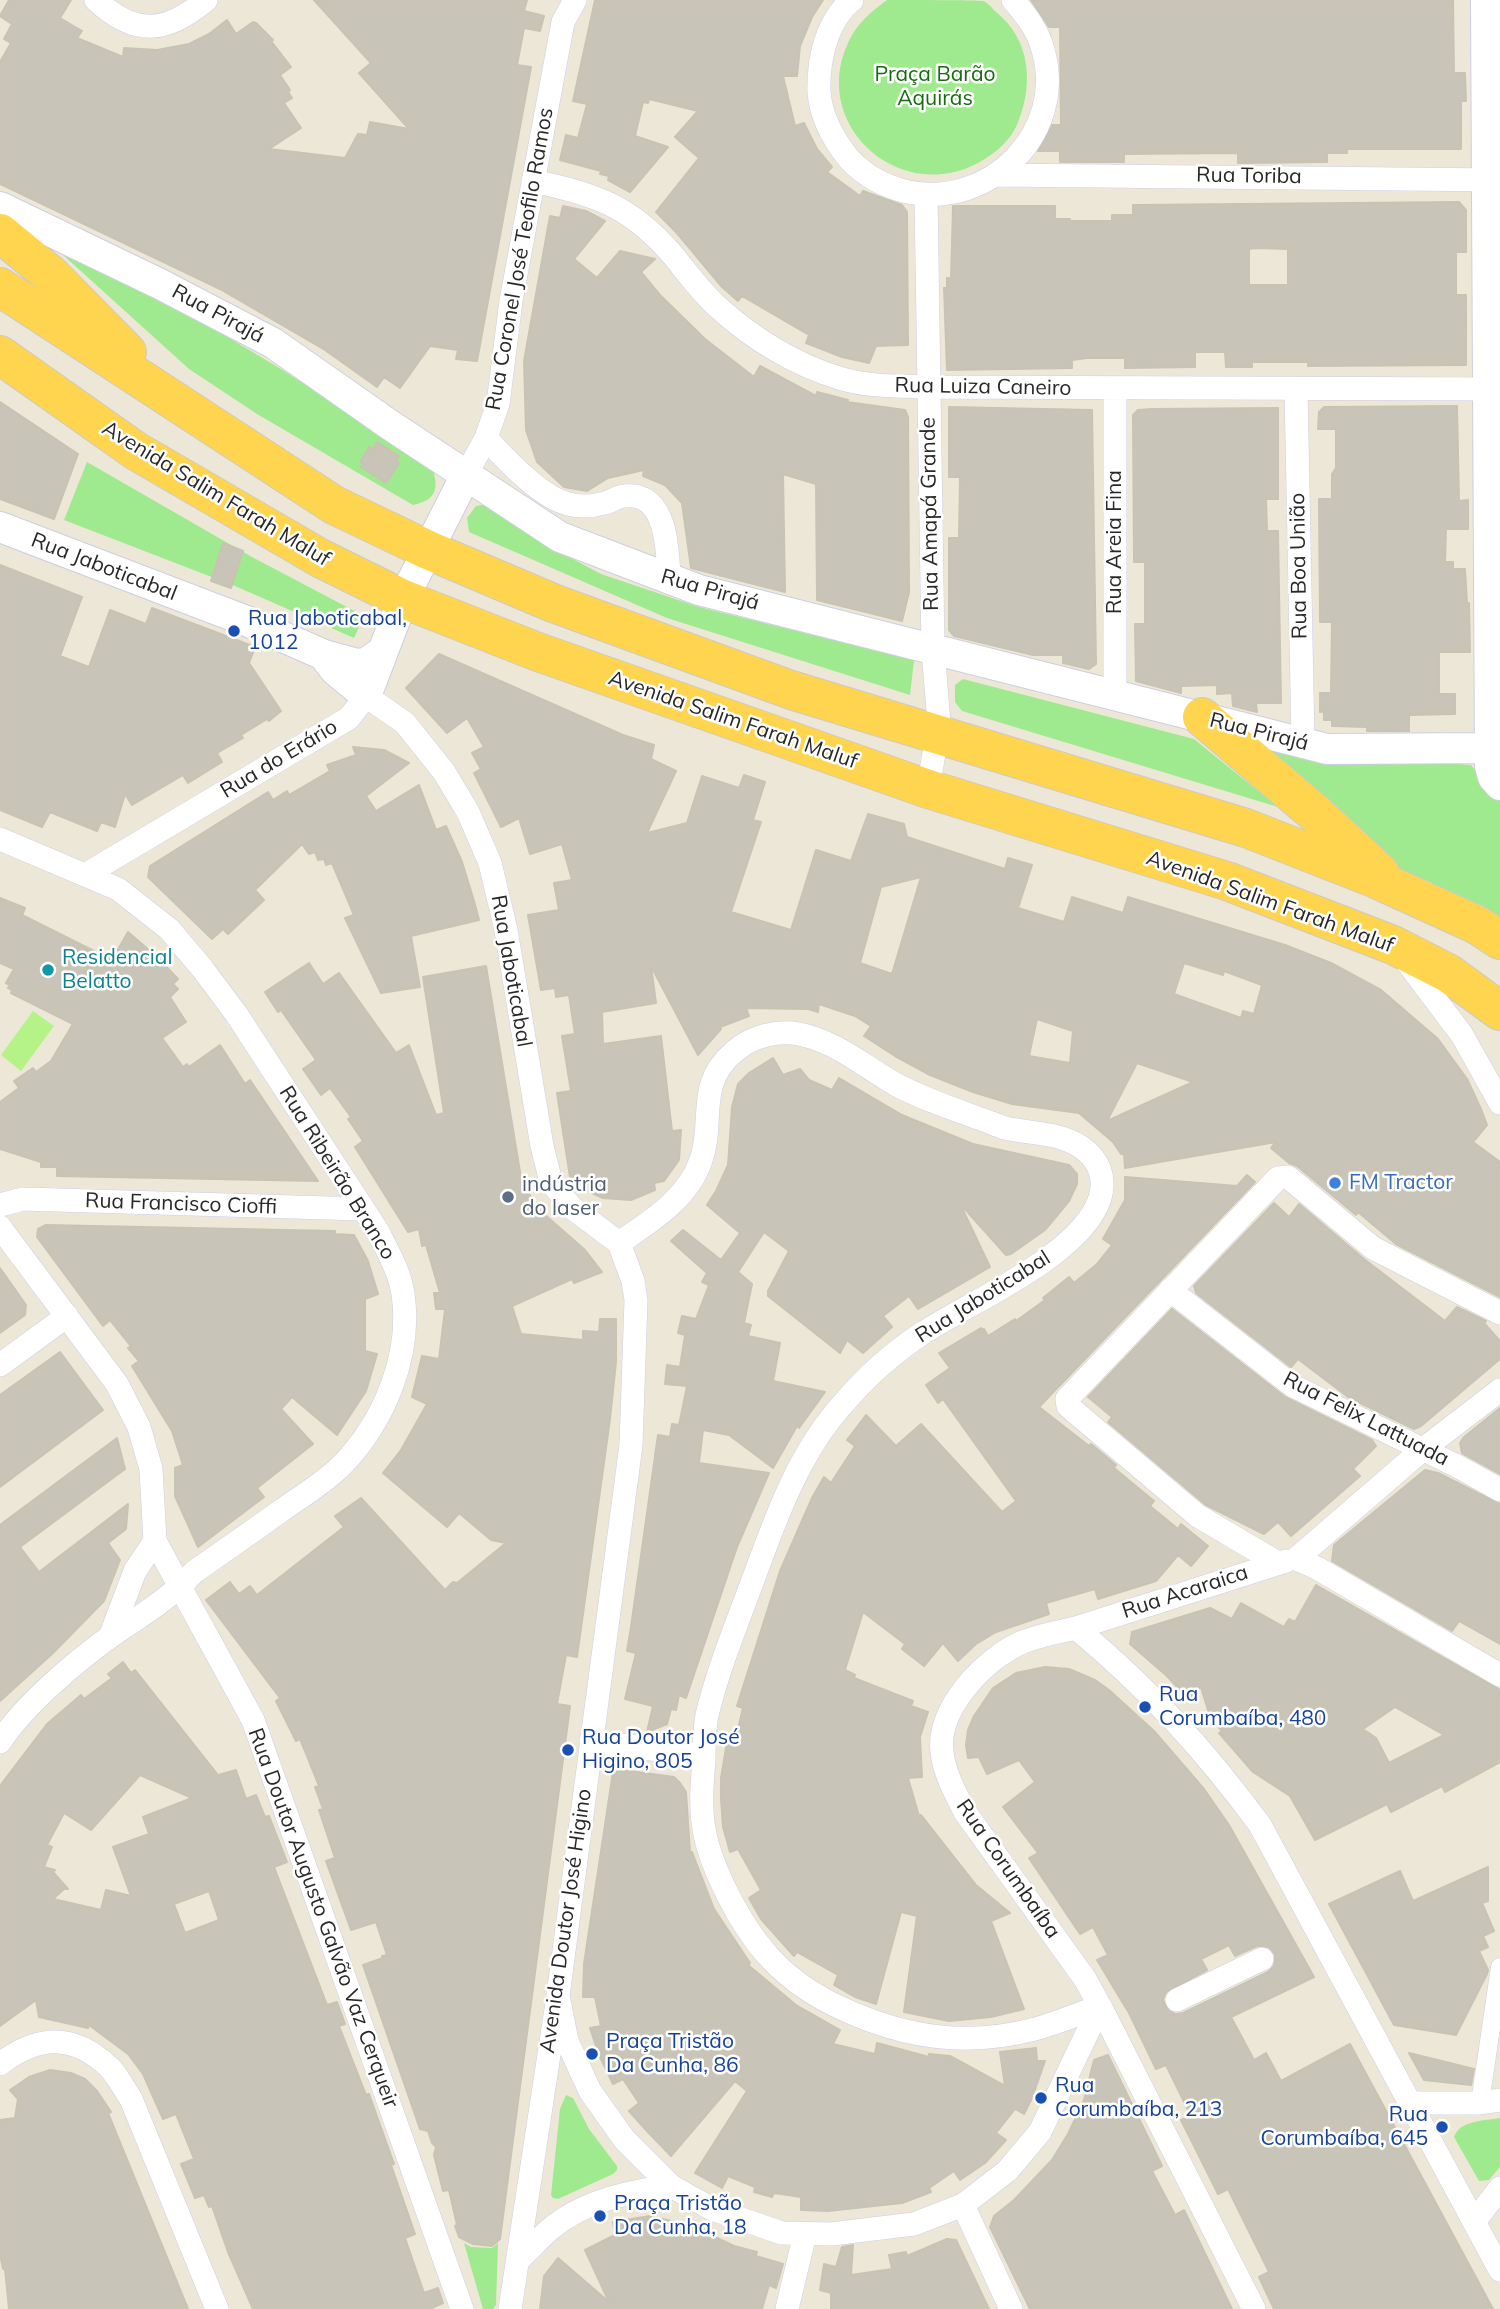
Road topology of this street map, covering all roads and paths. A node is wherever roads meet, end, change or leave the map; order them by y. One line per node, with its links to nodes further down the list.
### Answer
1 (96, 0): 2 (street)
2 (206, 0)
3 (575, 0): 9 (street, Rua Coronel José Teofilo Ramos)
4 (852, 0): 10 (street)
5 (1013, 0): 7 (street)
6 (1486, 0): 8 (street)
7 (998, 175): 8 (street, Rua Toriba); 10 (street)
8 (1494, 180): 18 (street)
9 (533, 181): 15 (street, Rua Luiza Caneiro); 20 (street, Rua Coronel José Teofilo Ramos)
10 (926, 195): 15 (street, Rua Amapá Grande)
11 (0, 206): 21 (street, Rua Pirajá)
12 (0, 233): 19 (highway)
13 (0, 287): 19 (highway)
14 (0, 355): 25 (highway, Avenida Salim Farah Maluf)
15 (929, 387): 16 (street, Rua Luiza Caneiro); 26 (street, Rua Amapá Grande)
16 (1115, 389): 17 (street, Rua Luiza Caneiro); 29 (street, Rua Areia Fina)
17 (1296, 389): 18 (street, Rua Luiza Caneiro); 33 (street, Rua Boa União)
18 (1494, 389): 34 (street)
19 (180, 406): 23 (highway)
20 (486, 438): 21 (street, Rua Coronel José Teofilo Ramos); 24 (street)
21 (466, 475): 23 (street, Rua Coronel José Teofilo Ramos); 24 (street, Rua Pirajá)
22 (0, 527): 28 (street, Rua Jaboticabal)
23 (428, 550): 25 (street, Rua do Erário); 32 (highway)
24 (669, 579): 26 (street, Rua Pirajá)
25 (403, 599): 27 (street, Rua do Erário); 36 (highway, Avenida Salim Farah Maluf)
26 (933, 649): 29 (street, Rua Pirajá); 32 (street, Rua Amapá Grande)
27 (383, 651): 28 (street, Rua Jaboticabal); 30 (street, Rua do Erário)
28 (324, 655): 30 (street, Rua Jaboticabal)
29 (1115, 695): 31 (street, Rua Pirajá)
30 (366, 696): 38 (street, Rua do Erário); 47 (street, Rua Jaboticabal)
31 (1202, 718): 33 (street, Rua Pirajá); 39 (highway)
32 (937, 734): 36 (street, Rua Amapá Grande); 39 (highway)
33 (1303, 742): 34 (street, Rua Pirajá)
34 (1495, 748): 35 (street)
35 (1500, 785)
36 (928, 789): 41 (highway, Avenida Salim Farah Maluf)
37 (0, 839): 38 (street, Rua Ribeirão Branco)
38 (85, 875): 45 (street, Rua Ribeirão Branco)
39 (1396, 888): 40 (highway)
40 (1500, 940)
41 (1393, 945): 42 (highway, Avenida Salim Farah Maluf); 43 (street)
42 (1500, 1011)
43 (1500, 1103)
44 (0, 1205): 45 (street, Rua Francisco Cioffi)
45 (362, 1209): 57 (street, Rua Ribeirão Branco)
46 (0, 1227): 50 (street)
47 (619, 1243): 61 (street, Avenida Doutor José Higino); 63 (street, Rua Jaboticabal)
48 (1170, 1290): 49 (street); 53 (street, Rua Felix Lattuada); 56 (street)
49 (1500, 1313)
50 (67, 1316): 51 (street); 55 (street)
51 (0, 1365)
52 (1500, 1390): 53 (street)
53 (1422, 1450): 54 (street, Rua Felix Lattuada); 56 (street)
54 (1500, 1490)
55 (155, 1541): 57 (street, Rua Doutor Augusto Galvão Vaz Cerqueir); 59 (street)
56 (1286, 1561): 58 (street, Rua Acaraica); 60 (street)
57 (180, 1588): 59 (street, Rua Ribeirão Branco); 84 (street, Rua Doutor Augusto Galvão Vaz Cerqueir)
58 (1076, 1628): 68 (street, Rua Corumbaíba); 73 (street)
59 (110, 1637): 62 (street, Rua Ribeirão Branco)
60 (1500, 1675)
61 (591, 1741): 63 (street); 66 (street, Avenida Doutor José Higino)
62 (0, 1742)
63 (704, 1756): 68 (street, Rua Jaboticabal)
64 (1262, 1959): 67 (street)
65 (1500, 1967): 72 (street)
66 (558, 1996): 69 (street); 71 (street, Avenida Doutor José Higino)
67 (1177, 2000)
68 (1100, 2006): 78 (street); 88 (street, Rua Corumbaíba)
69 (578, 2063): 71 (street); 74 (street)
70 (0, 2064): 83 (street)
71 (544, 2078): 81 (street, Avenida Doutor José Higino)
72 (1490, 2102): 73 (street)
73 (1410, 2103): 79 (street)
74 (638, 2152): 75 (street); 77 (street)
75 (671, 2186): 77 (street); 80 (street)
76 (1500, 2188): 79 (street)
77 (614, 2197): 81 (street)
78 (963, 2205): 80 (street); 87 (street)
79 (1474, 2222): 82 (street)
80 (805, 2234): 86 (street)
81 (517, 2261): 85 (street, Avenida Doutor José Higino)
82 (1500, 2270)
83 (217, 2309)
84 (463, 2309)
85 (510, 2309)
86 (787, 2309)
87 (1011, 2309)
88 (1254, 2309)

